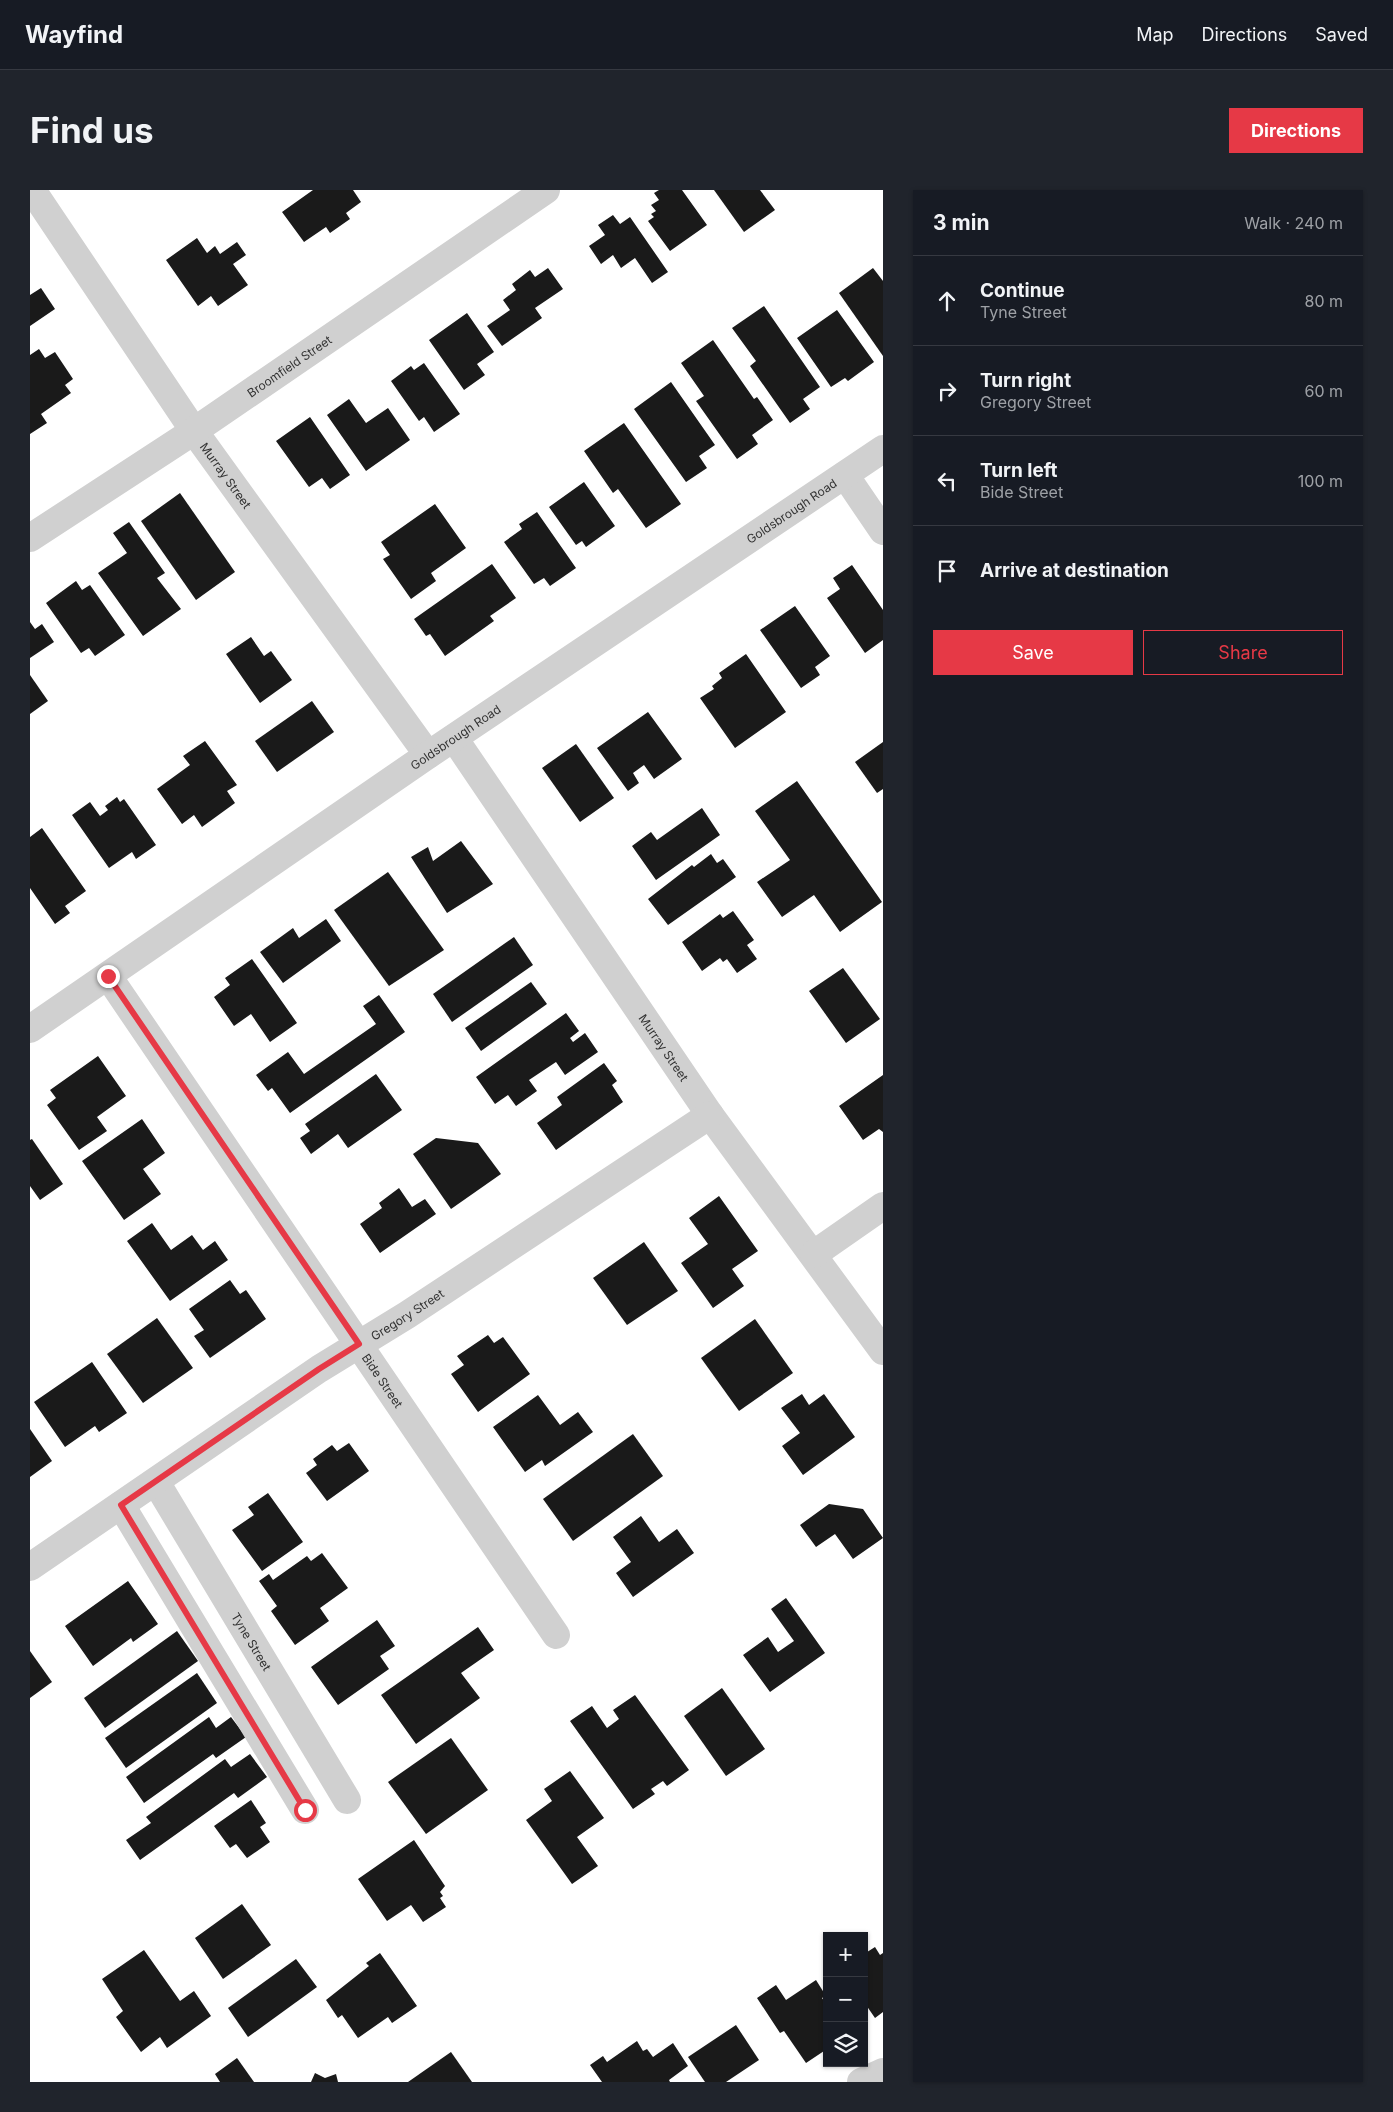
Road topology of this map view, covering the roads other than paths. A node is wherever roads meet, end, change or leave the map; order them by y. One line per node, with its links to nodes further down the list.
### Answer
1 (32, 190): 3 (street, Murray Street)
2 (546, 190): 3 (street, Broomfield Street)
3 (194, 431): 7 (street, Broomfield Street); 9 (street, Murray Street)
4 (883, 448): 5 (street, Goldsbrough Road)
5 (845, 475): 6 (street); 8 (street, Goldsbrough Road)
6 (883, 530)
7 (30, 538)
8 (454, 738): 9 (street, Goldsbrough Road); 12 (street, Murray Street)
9 (428, 755): 10 (street, Goldsbrough Road)
10 (108, 976): 11 (street, Goldsbrough Road); 15 (street, Bide Street)
11 (30, 1029)
12 (710, 1115): 14 (street, Murray Street); 15 (street, Gregory Street)
13 (883, 1206): 14 (street)
14 (814, 1254): 16 (street, Murray Street)
15 (359, 1344): 17 (street, Gregory Street); 20 (street, Bide Street)
16 (883, 1351)
17 (156, 1482): 18 (street, Gregory Street); 21 (street, Tyne Street)
18 (121, 1505): 19 (street, Gregory Street); 22 (street)
19 (30, 1567)
20 (556, 1634)
21 (347, 1800)
22 (305, 1810)
23 (883, 2072): 24 (street)
24 (861, 2082)

